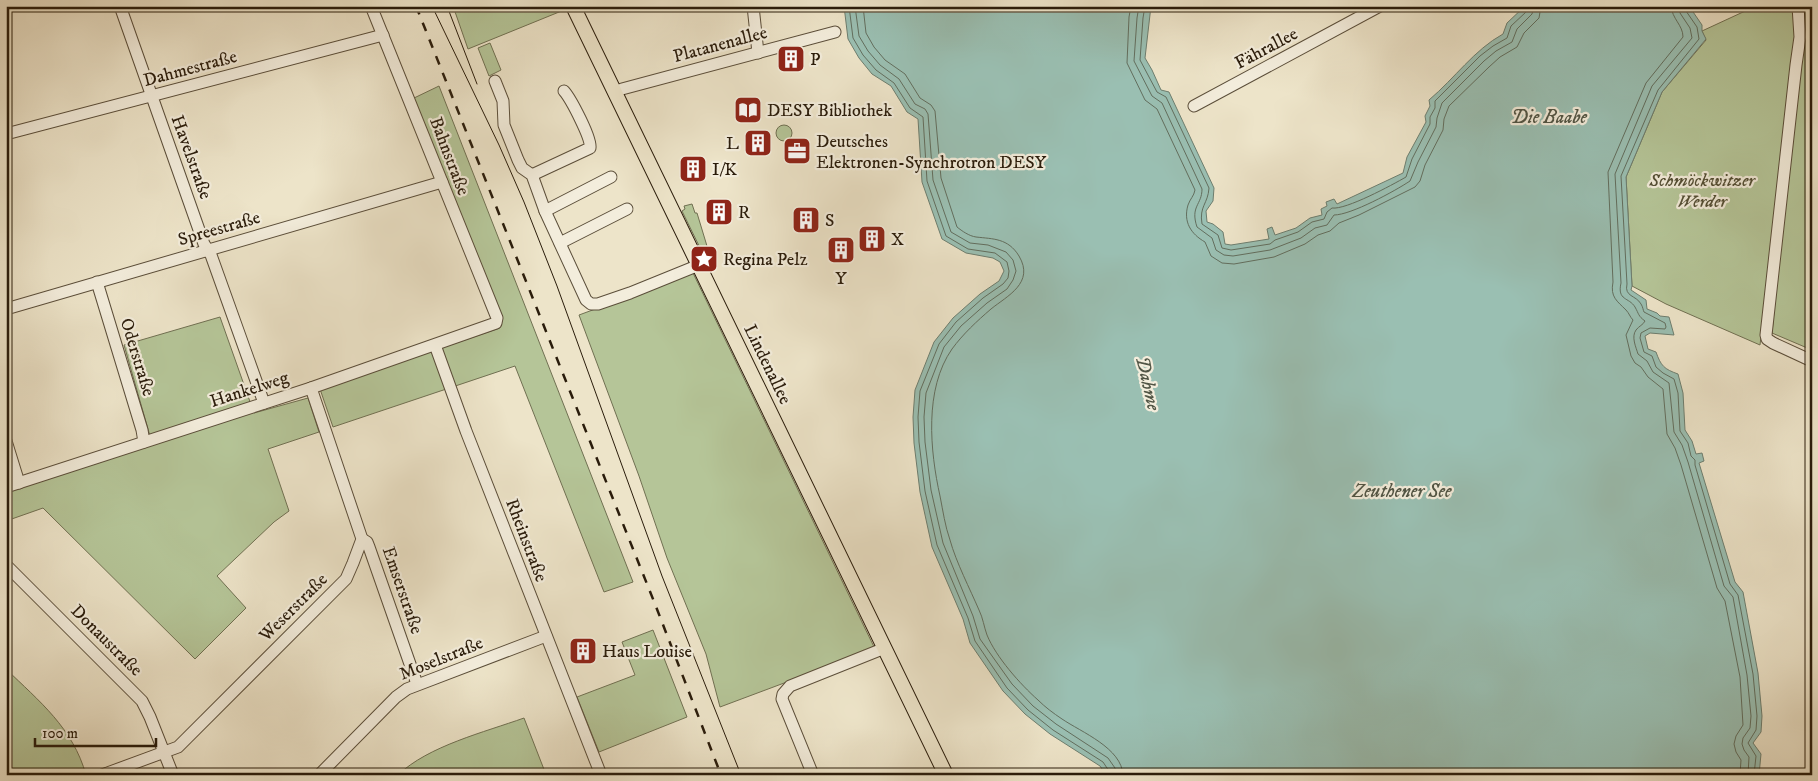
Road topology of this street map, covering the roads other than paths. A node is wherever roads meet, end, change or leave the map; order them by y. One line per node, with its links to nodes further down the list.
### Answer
1 (120, 6): 13 (street, Havelstraße)
2 (371, 6): 8 (street, Bahnstraße)
3 (573, 6): 12 (main road, Lindenallee)
4 (753, 6): 9 (street)
5 (1380, 6): 14 (street, Fährallee)
6 (1798, 6): 28 (street)
7 (835, 32): 9 (street, Platanenallee)
8 (383, 36): 13 (street, Dahmestraße); 18 (street, Bahnstraße)
9 (758, 53): 12 (street, Platanenallee)
10 (496, 81): 16 (street)
11 (564, 91): 16 (street)
12 (615, 92): 23 (main road, Lindenallee)
13 (151, 96): 15 (street, Dahmestraße); 22 (street, Havelstraße)
14 (1194, 106)
15 (6, 134)
16 (532, 175): 20 (street)
17 (611, 177): 20 (street)
18 (442, 182): 22 (street, Spreestraße); 26 (street, Bahnstraße)
19 (627, 210): 21 (street)
20 (545, 211): 21 (street)
21 (560, 243): 23 (street)
22 (208, 250): 24 (street, Spreestraße); 30 (street, Havelstraße)
23 (699, 265): 38 (main road, Lindenallee)
24 (97, 282): 25 (street, Spreestraße); 32 (street, Oderstraße)
25 (6, 309)
26 (497, 318): 27 (street, Hankelweg)
27 (436, 345): 29 (street, Hankelweg); 37 (street, Rheinstraße)
28 (1812, 361)
29 (310, 388): 30 (street, Hankelweg); 35 (street)
30 (264, 403): 32 (street, Hankelweg)
31 (6, 441): 33 (street)
32 (144, 442): 33 (street, Hankelweg)
33 (19, 483): 34 (street, Hankelweg)
34 (6, 487)
35 (362, 539): 39 (street, Emserstraße); 40 (street, Weserstraße)
36 (6, 564): 40 (street, Donaustraße)
37 (546, 636): 39 (street, Moselstraße); 44 (street, Rheinstraße)
38 (885, 648): 45 (street); 46 (main road, Lindenallee)
39 (417, 684): 43 (street, Moselstraße)
40 (164, 752): 41 (street, Weserstraße); 42 (street, Donaustraße)
41 (102, 775)
42 (173, 775)
43 (318, 775)
44 (600, 775)
45 (813, 775)
46 (946, 775)

